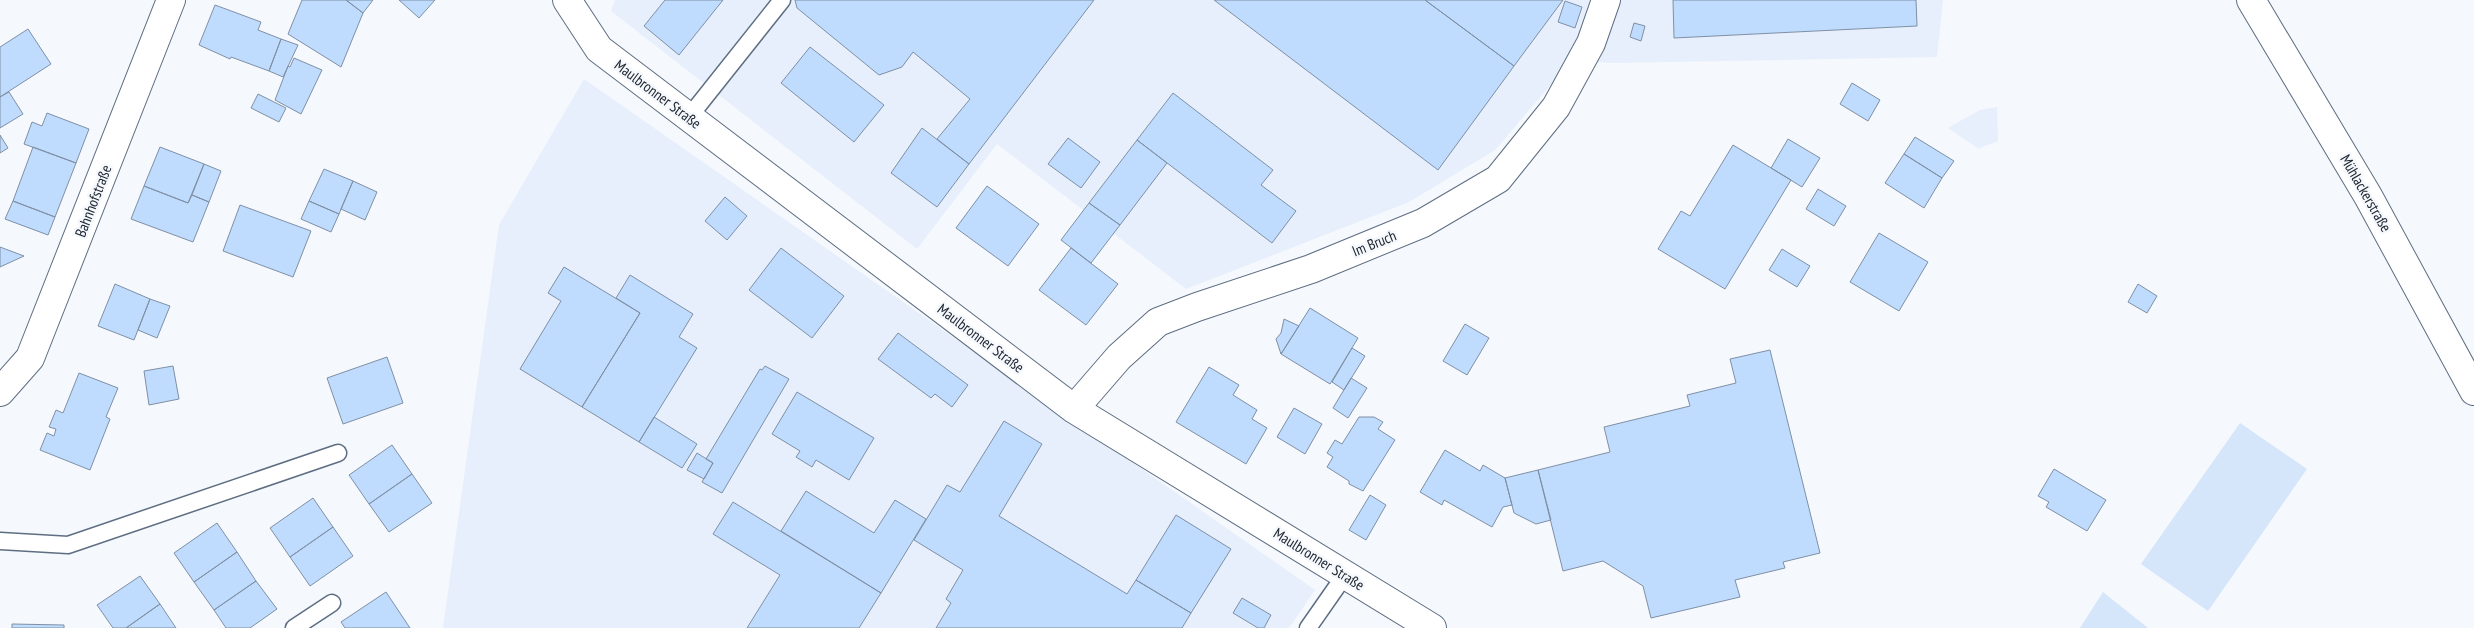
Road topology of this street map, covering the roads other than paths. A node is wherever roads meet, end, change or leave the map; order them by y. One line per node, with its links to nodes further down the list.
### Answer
1 (171, 0): 8 (street, Bahnhofstraße)
2 (567, 0): 6 (street, Maulbronner Straße)
3 (782, 0): 6 (lane)
4 (1606, 0): 9 (street, Im Bruch)
5 (2251, 0): 7 (street, Mühlackerstraße)
6 (689, 118): 9 (street, Maulbronner Straße)
7 (2474, 391)
8 (0, 392)
9 (1074, 409): 12 (street, Maulbronner Straße)
10 (338, 453): 11 (lane)
11 (0, 541)
12 (1345, 574): 15 (lane); 16 (street, Maulbronner Straße)
13 (332, 603): 14 (lane)
14 (294, 628)
15 (1308, 628)
16 (1432, 628)

